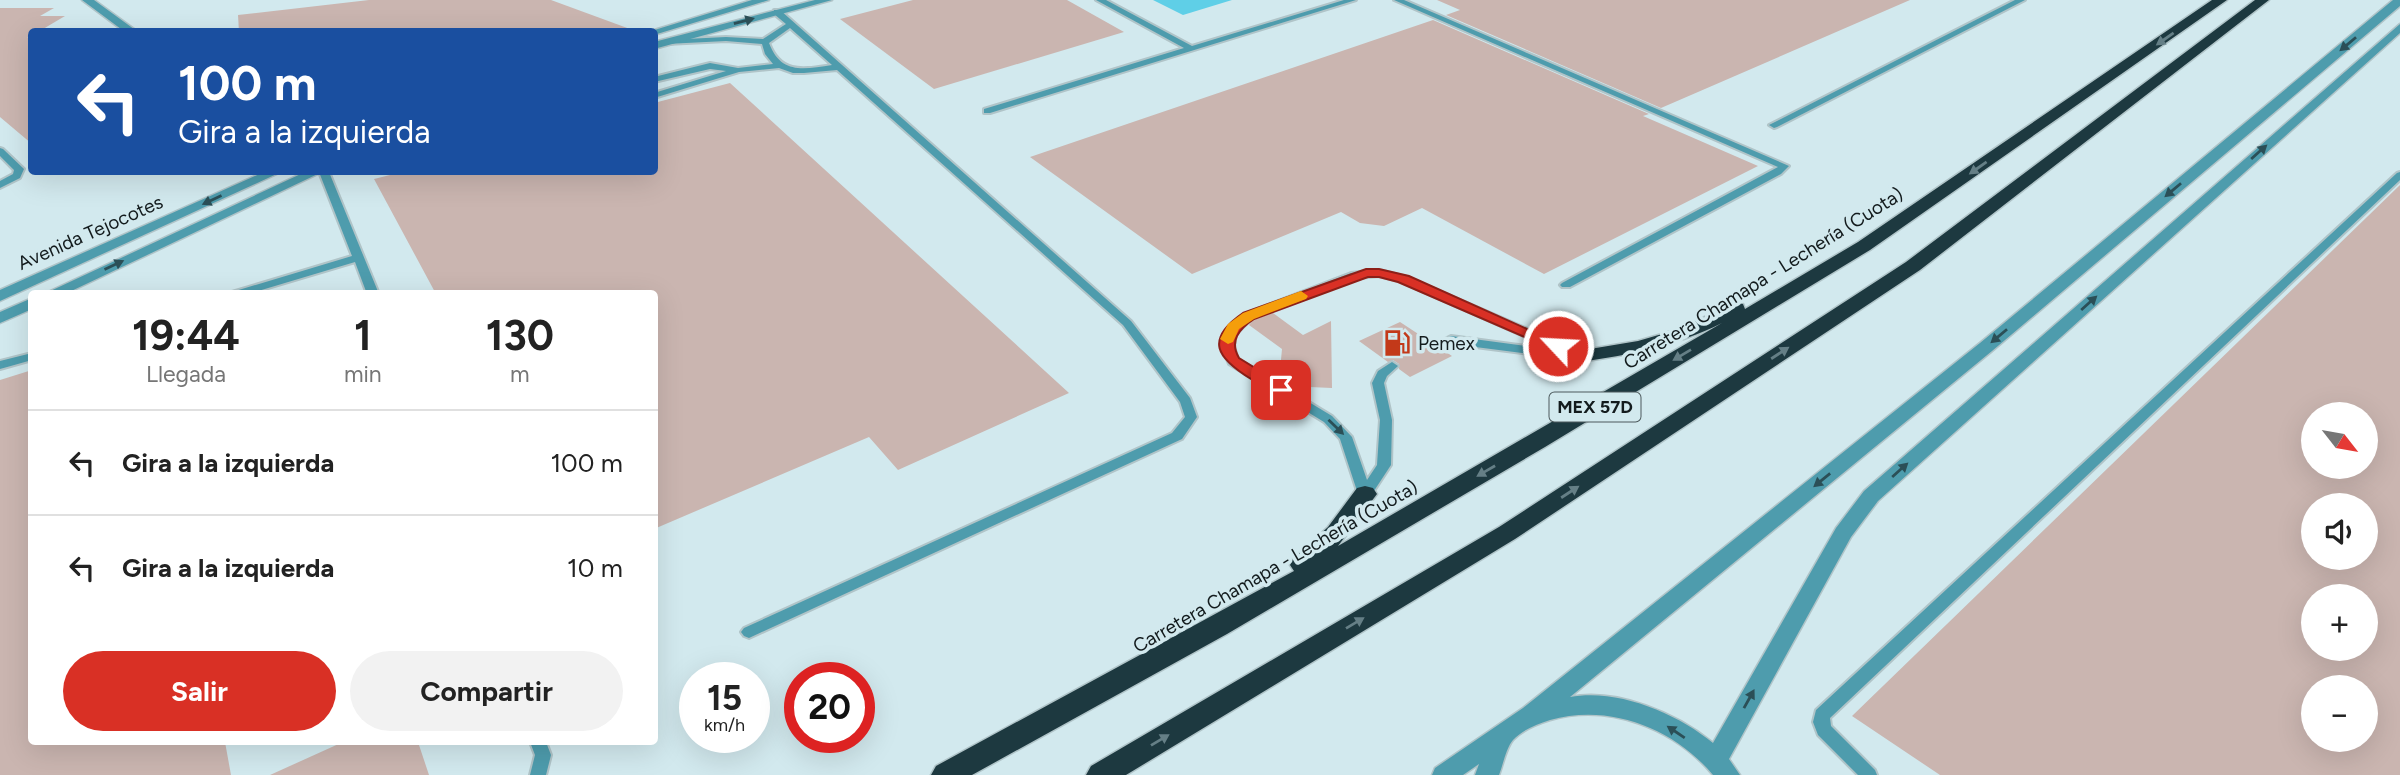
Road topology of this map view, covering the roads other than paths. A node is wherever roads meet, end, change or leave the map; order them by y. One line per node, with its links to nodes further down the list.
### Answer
1 (87, 0): 14 (street)
2 (764, 0): 15 (street)
3 (827, 0): 11 (street)
4 (1100, 0): 18 (lane)
5 (1352, 0): 18 (lane)
6 (1398, 0): 34 (lane)
7 (2021, 0): 25 (lane)
8 (2221, 0): 32 (highway, Carretera Chamapa - Lechería (Cuota) / MEX 57D, one-way to 32)
9 (2263, 0): 56 (highway, MEX 57D, one-way to 9)
10 (2400, 0): 49 (street, one-way to 49)
11 (777, 12): 12 (lane); 17 (street, one-way to 11)
12 (789, 25): 16 (lane); 20 (lane)
13 (2400, 27): 52 (street, one-way to 13)
14 (127, 28)
15 (658, 31)
16 (765, 41): 17 (lane); 19 (lane)
17 (660, 44)
18 (1191, 49): 24 (lane)
19 (778, 66): 20 (lane); 21 (lane)
20 (839, 67): 48 (lane)
21 (738, 70): 22 (lane); 23 (lane)
22 (658, 79)
23 (658, 95)
24 (986, 111)
25 (1774, 125)
26 (0, 151): 31 (lane)
27 (267, 175): 38 (street, Avenida Tejocotes, one-way to 38)
28 (309, 175): 35 (street, Avenida Tejocotes, one-way to 28)
29 (325, 175): 33 (lane)
30 (2400, 175): 53 (lane)
31 (0, 185)
32 (1864, 246): 42 (highway); 47 (highway, Carretera Chamapa - Lechería (Cuota) / MEX 57D, one-way to 47)
33 (359, 257): 36 (lane); 37 (lane)
34 (1566, 285)
35 (61, 290)
36 (249, 290)
37 (371, 290)
38 (0, 296)
39 (28, 305): 40 (street)
40 (0, 318)
41 (1439, 345): 42 (lane)
42 (1579, 356): 46 (lane, one-way to 46)
43 (28, 357): 44 (lane)
44 (0, 365)
45 (1392, 366): 46 (lane)
46 (1365, 494): 47 (highway)
47 (1217, 627): 55 (highway, Carretera Chamapa - Lechería (Cuota) / MEX 57D)
48 (749, 632)
49 (1531, 715): 50 (street); 52 (street, one-way to 49)
50 (1501, 738): 57 (street); 58 (street)
51 (539, 745): 54 (lane)
52 (1722, 767)
53 (1867, 774)
54 (538, 775)
55 (946, 775)
56 (1101, 775)
57 (1444, 775)
58 (1488, 775)

